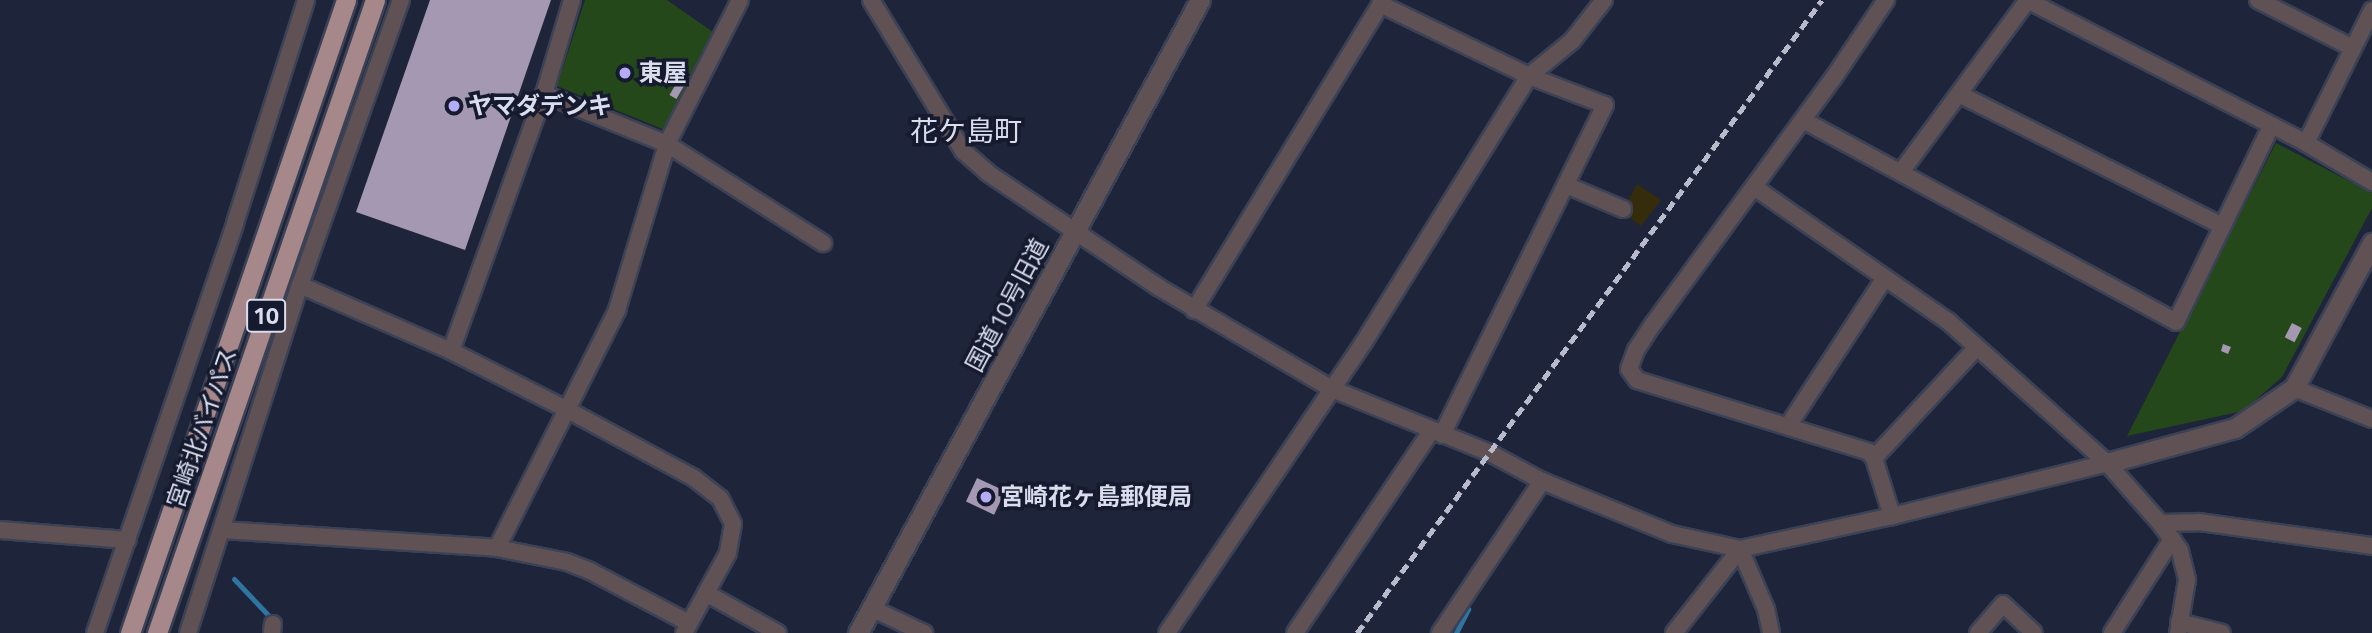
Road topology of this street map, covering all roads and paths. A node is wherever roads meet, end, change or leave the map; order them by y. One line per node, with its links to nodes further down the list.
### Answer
1 (306, 0): 51 (street)
2 (346, 0): 60 (highway, 宮崎北バイパス / 10)
3 (375, 0): 61 (highway, 宮崎北バイパス / 10)
4 (401, 0): 33 (street)
5 (572, 0): 18 (street)
6 (740, 0): 22 (street)
7 (871, 0): 29 (street)
8 (1200, 0): 29 (street, 国道10号旧道)
9 (1604, 0): 16 (street)
10 (1886, 0): 19 (street)
11 (2027, 0): 17 (street); 20 (street)
12 (2258, 0): 15 (street)
13 (1382, 2): 16 (street); 34 (street)
14 (2372, 10): 15 (street)
15 (2353, 48): 21 (street)
16 (1529, 76): 25 (street); 38 (street)
17 (1959, 93): 23 (street); 28 (street)
18 (544, 94): 22 (street); 36 (street)
19 (1803, 120): 23 (street); 26 (street)
20 (2271, 126): 21 (street); 28 (street)
21 (2306, 143): 24 (street)
22 (667, 144): 30 (street); 39 (street)
23 (1901, 172): 28 (street)
24 (2372, 182)
25 (1566, 184): 27 (street); 42 (street)
26 (1754, 187): 32 (street); 41 (street)
27 (1623, 209)
28 (2223, 226)
29 (1075, 231): 34 (street); 56 (street, 国道10号旧道)
30 (823, 243)
31 (2372, 243): 37 (street)
32 (1885, 278): 35 (street); 41 (street)
33 (300, 285): 36 (street); 49 (street)
34 (1194, 310): 38 (street)
35 (1977, 347): 43 (street); 44 (street)
36 (451, 351): 39 (street)
37 (2294, 388): 40 (street); 44 (street)
38 (1332, 389): 42 (street); 66 (street)
39 (566, 409): 53 (street); 55 (street)
40 (2372, 419)
41 (1788, 426): 43 (street)
42 (1436, 433): 45 (street); 67 (street)
43 (1874, 458): 46 (street)
44 (2107, 463): 46 (street); 47 (street)
45 (1542, 481): 54 (street); 68 (street)
46 (1892, 516): 54 (street)
47 (2160, 523): 50 (street); 52 (street)
48 (0, 530): 51 (street)
49 (222, 530): 53 (street); 62 (street)
50 (2172, 539): 58 (street); 73 (street)
51 (128, 540): 59 (street)
52 (2372, 547)
53 (497, 548): 57 (street)
54 (1740, 549): 69 (street); 70 (street)
55 (706, 593): 57 (street); 63 (street)
56 (871, 608): 64 (street, 国道10号旧道); 65 (street)
57 (687, 628)
58 (2179, 628): 74 (street)
59 (95, 633)
60 (130, 633)
61 (157, 633)
62 (188, 633)
63 (778, 633)
64 (858, 633)
65 (924, 633)
66 (1167, 633)
67 (1295, 633)
68 (1440, 633)
69 (1674, 633)
70 (1771, 633)
71 (1978, 633): 72 (street)
72 (2035, 633)
73 (2112, 633)
74 (2222, 633)

